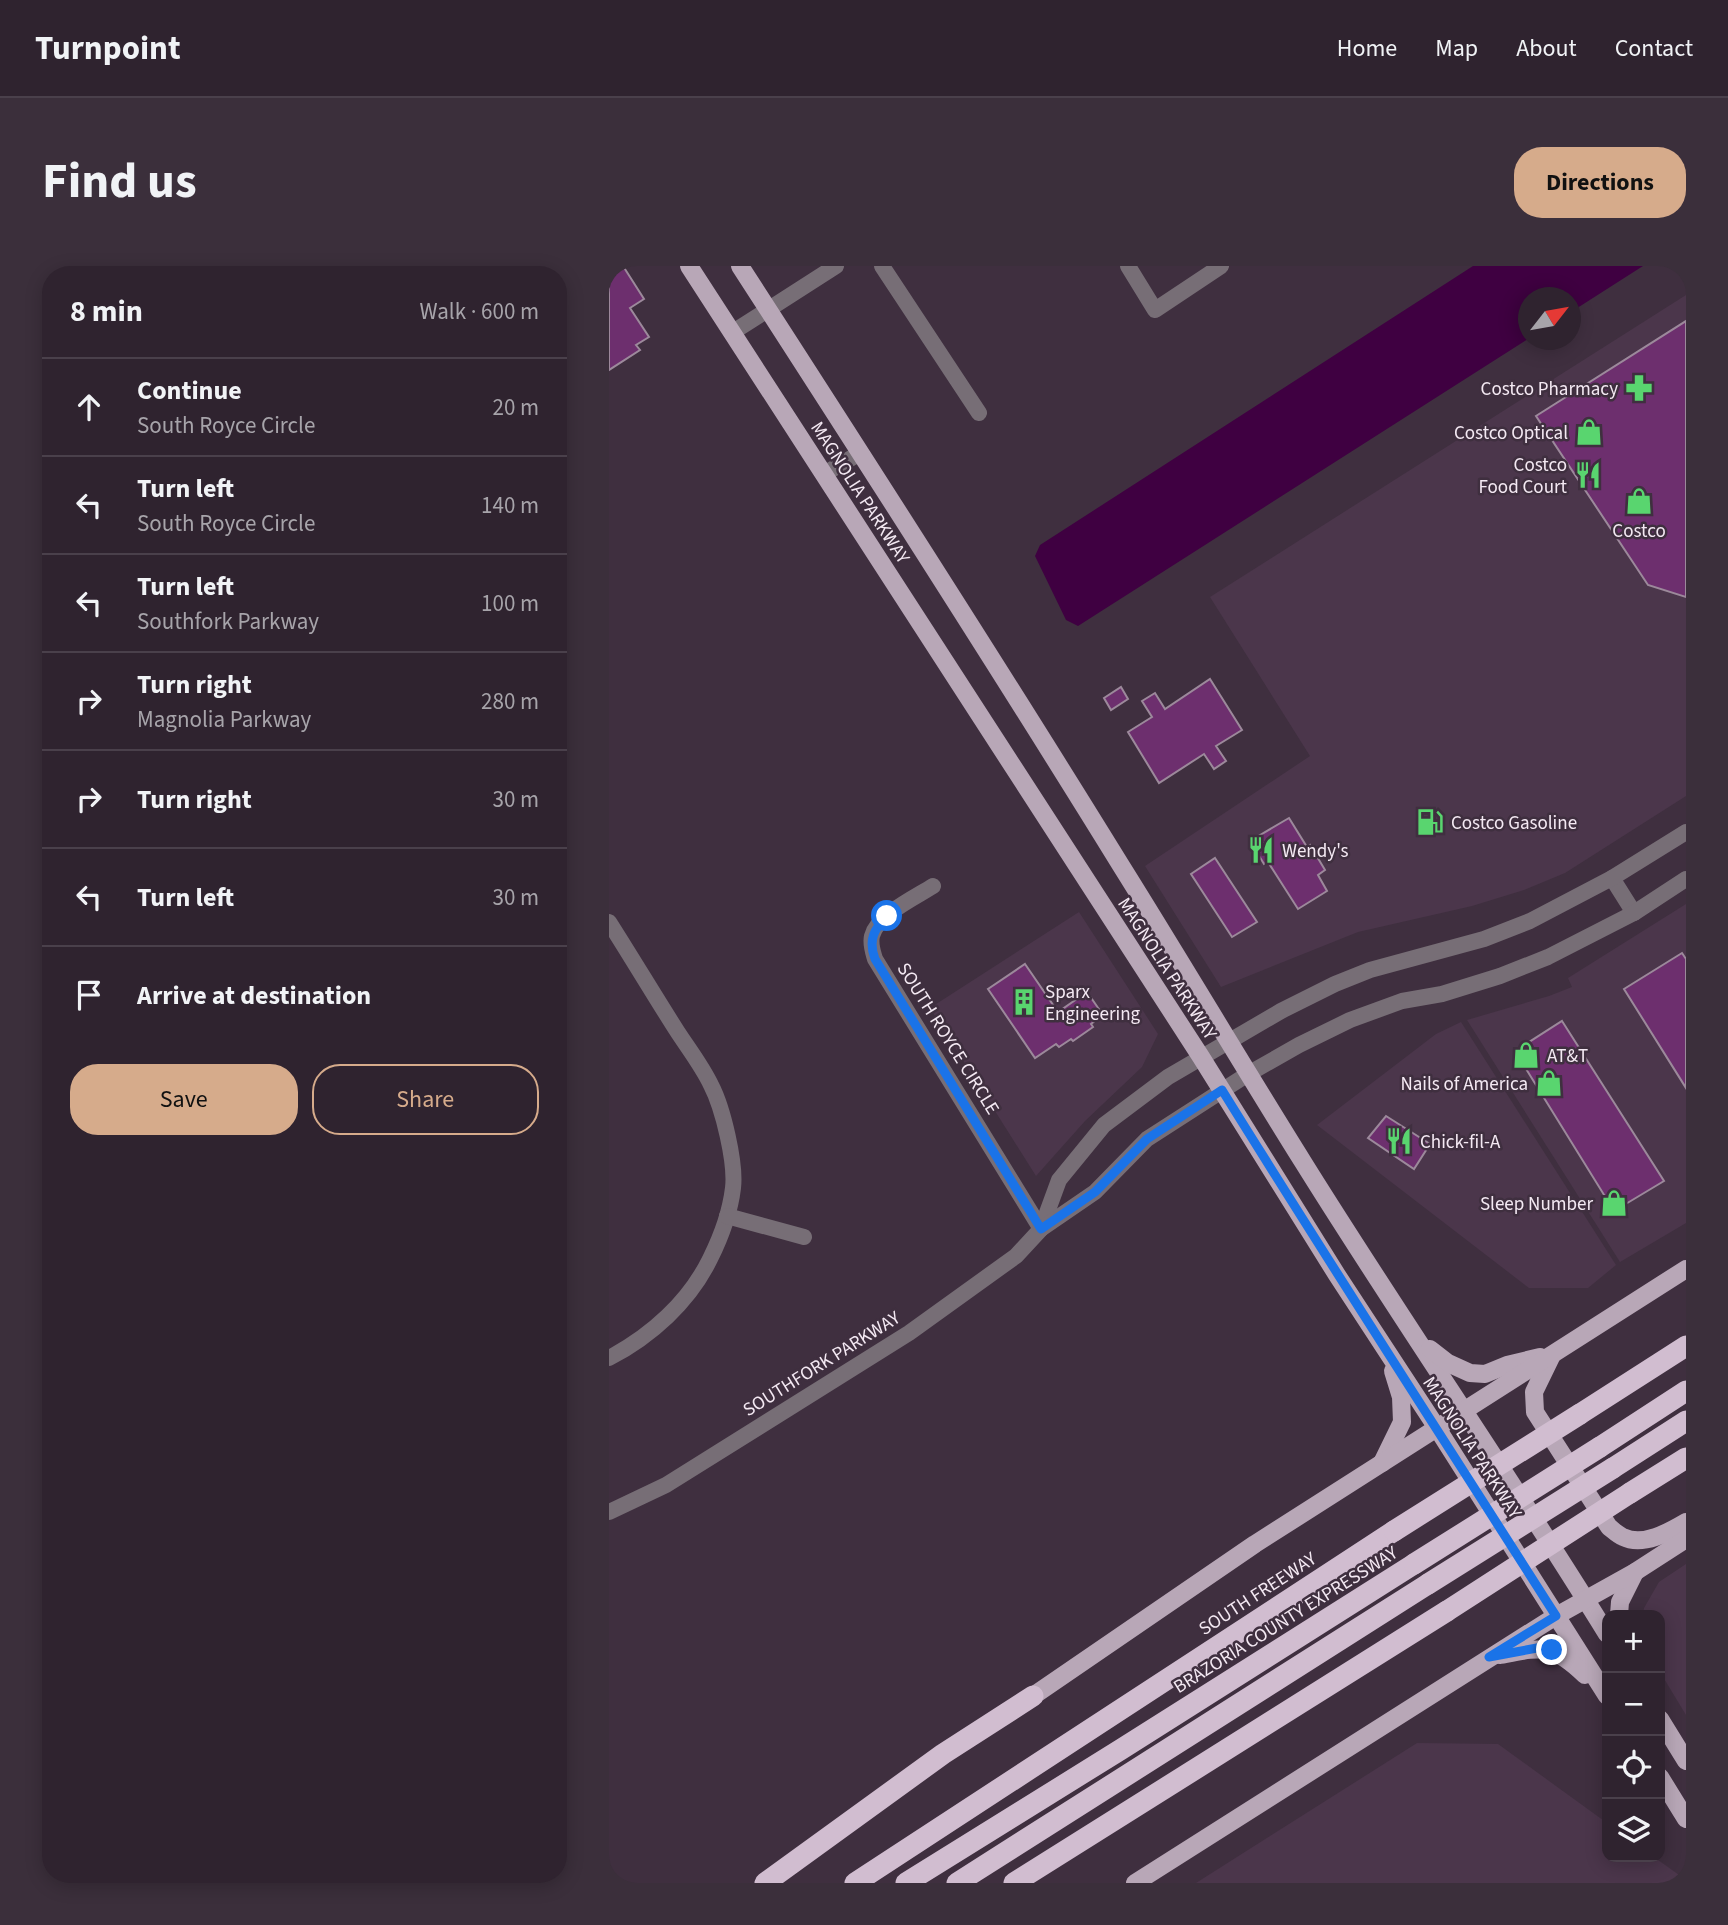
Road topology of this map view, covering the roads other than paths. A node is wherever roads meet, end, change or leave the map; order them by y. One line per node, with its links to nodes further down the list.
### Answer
1 (689, 266): 8 (main road, MAGNOLIA PARKWAY)
2 (740, 266): 7 (main road, MAGNOLIA PARKWAY)
3 (837, 266): 7 (street)
4 (882, 266): 9 (street)
5 (1128, 266): 6 (street)
6 (1221, 266)
7 (768, 309): 8 (street); 10 (main road, MAGNOLIA PARKWAY)
8 (733, 332): 11 (main road, MAGNOLIA PARKWAY)
9 (979, 413)
10 (860, 453): 11 (street); 18 (main road, MAGNOLIA PARKWAY)
11 (824, 474): 19 (main road, MAGNOLIA PARKWAY)
12 (1686, 832): 13 (street, SOUTHFORK PARKWAY)
13 (1612, 878): 16 (street); 18 (street, SOUTHFORK PARKWAY)
14 (1686, 879): 16 (street, SOUTHFORK PARKWAY)
15 (933, 886): 23 (street, SOUTH ROYCE CIRCLE)
16 (1634, 913): 20 (street, SOUTHFORK PARKWAY)
17 (609, 922): 22 (street)
18 (1227, 1042): 19 (street, SOUTHFORK PARKWAY); 20 (main road, MAGNOLIA PARKWAY)
19 (1201, 1057): 21 (main road, MAGNOLIA PARKWAY); 23 (street, SOUTHFORK PARKWAY)
20 (1248, 1074): 21 (street, SOUTHFORK PARKWAY); 26 (main road, MAGNOLIA PARKWAY)
21 (1222, 1090): 23 (street, SOUTHFORK PARKWAY); 28 (main road, MAGNOLIA PARKWAY)
22 (727, 1216): 24 (street); 30 (street)
23 (1041, 1229): 37 (street, SOUTHFORK PARKWAY)
24 (804, 1237)
25 (1686, 1269): 29 (main road)
26 (1419, 1340): 29 (main road); 32 (main road, MAGNOLIA PARKWAY)
27 (1686, 1346): 54 (highway, SOUTH FREEWAY, bridge)
28 (1385, 1348): 34 (main road, MAGNOLIA PARKWAY); 36 (main road)
29 (1553, 1354): 32 (main road); 38 (main road)
30 (609, 1358)
31 (1686, 1391): 55 (highway, BRAZORIA COUNTY EXPRESSWAY, bridge)
32 (1465, 1411): 34 (main road); 41 (main road, MAGNOLIA PARKWAY)
33 (1686, 1420): 56 (highway, bridge)
34 (1437, 1428): 36 (main road); 43 (main road, MAGNOLIA PARKWAY)
35 (1686, 1458): 57 (highway, bridge)
36 (1382, 1463): 48 (main road)
37 (609, 1512)
38 (1686, 1522)
39 (1686, 1539): 40 (main road)
40 (1635, 1572): 41 (main road); 42 (main road)
41 (1585, 1598): 43 (main road); 44 (main road, MAGNOLIA PARKWAY)
42 (1619, 1610)
43 (1556, 1616): 45 (main road); 46 (main road, MAGNOLIA PARKWAY)
44 (1602, 1626)
45 (1489, 1657): 47 (main road); 58 (main road)
46 (1602, 1689)
47 (1602, 1691)
48 (1033, 1696): 53 (highway)
49 (1665, 1728): 50 (main road)
50 (1686, 1761)
51 (1665, 1785): 52 (main road)
52 (1686, 1819)
53 (765, 1883)
54 (855, 1883)
55 (906, 1883)
56 (957, 1883)
57 (1014, 1883)
58 (1135, 1883)

